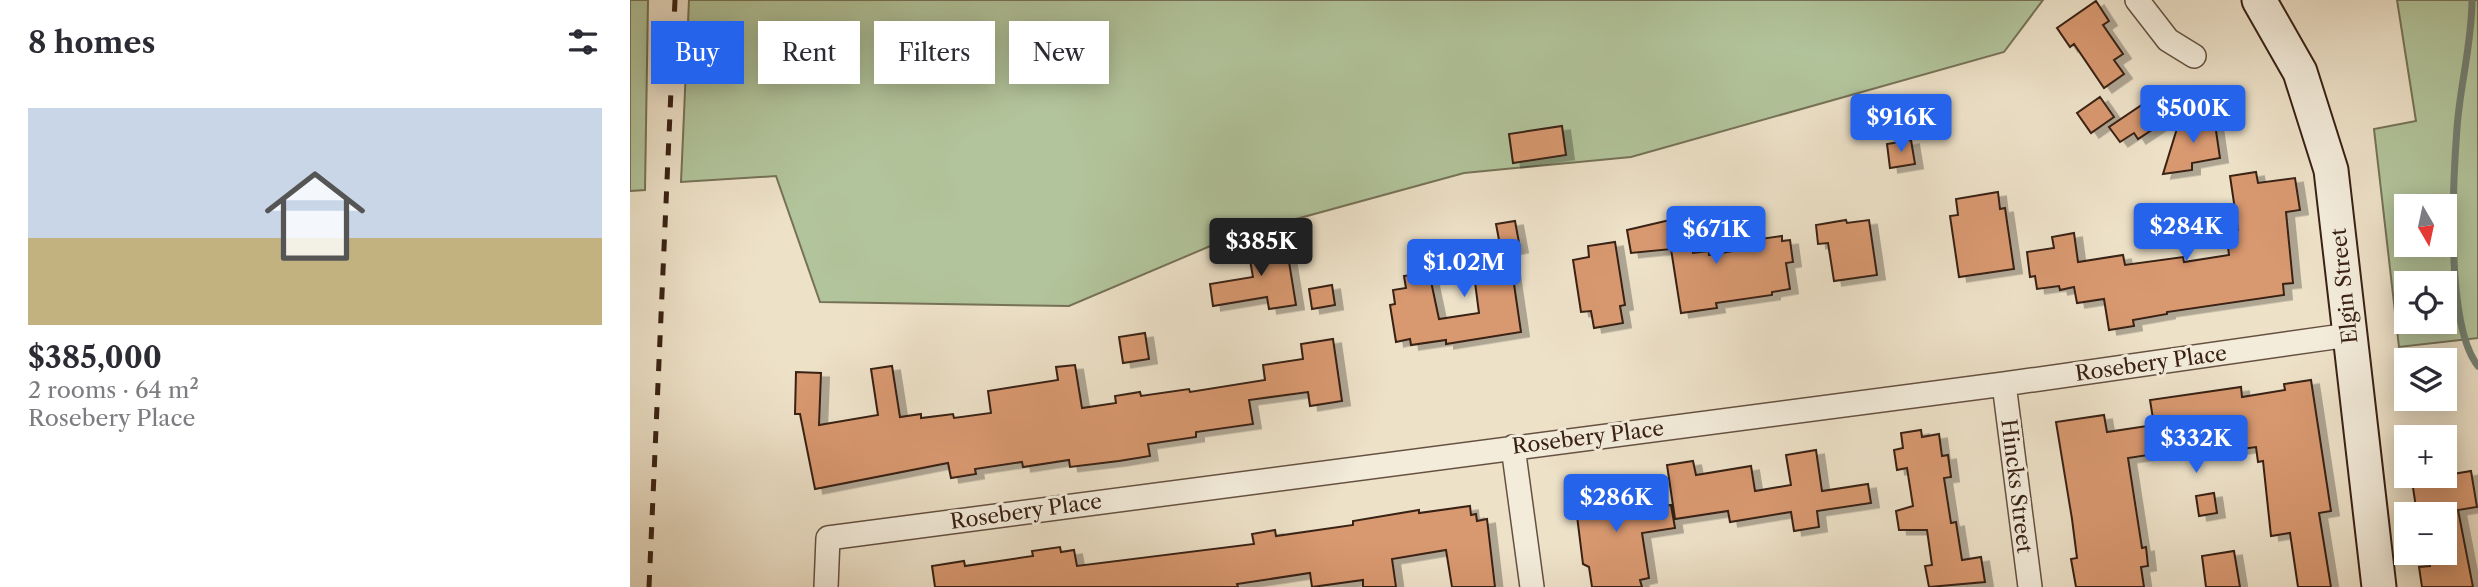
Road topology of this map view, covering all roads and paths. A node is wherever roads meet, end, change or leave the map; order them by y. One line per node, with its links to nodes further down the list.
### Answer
1 (2137, 0): 3 (street)
2 (2259, 0): 4 (street, Elgin Street)
3 (2194, 56)
4 (2349, 335): 5 (street, Rosebery Place); 10 (street, Elgin Street)
5 (2004, 384): 6 (street, Rosebery Place); 9 (street, Hincks Street)
6 (1513, 447): 7 (street, Rosebery Place); 8 (street)
7 (826, 587)
8 (1532, 587)
9 (2030, 587)
10 (2379, 587)

